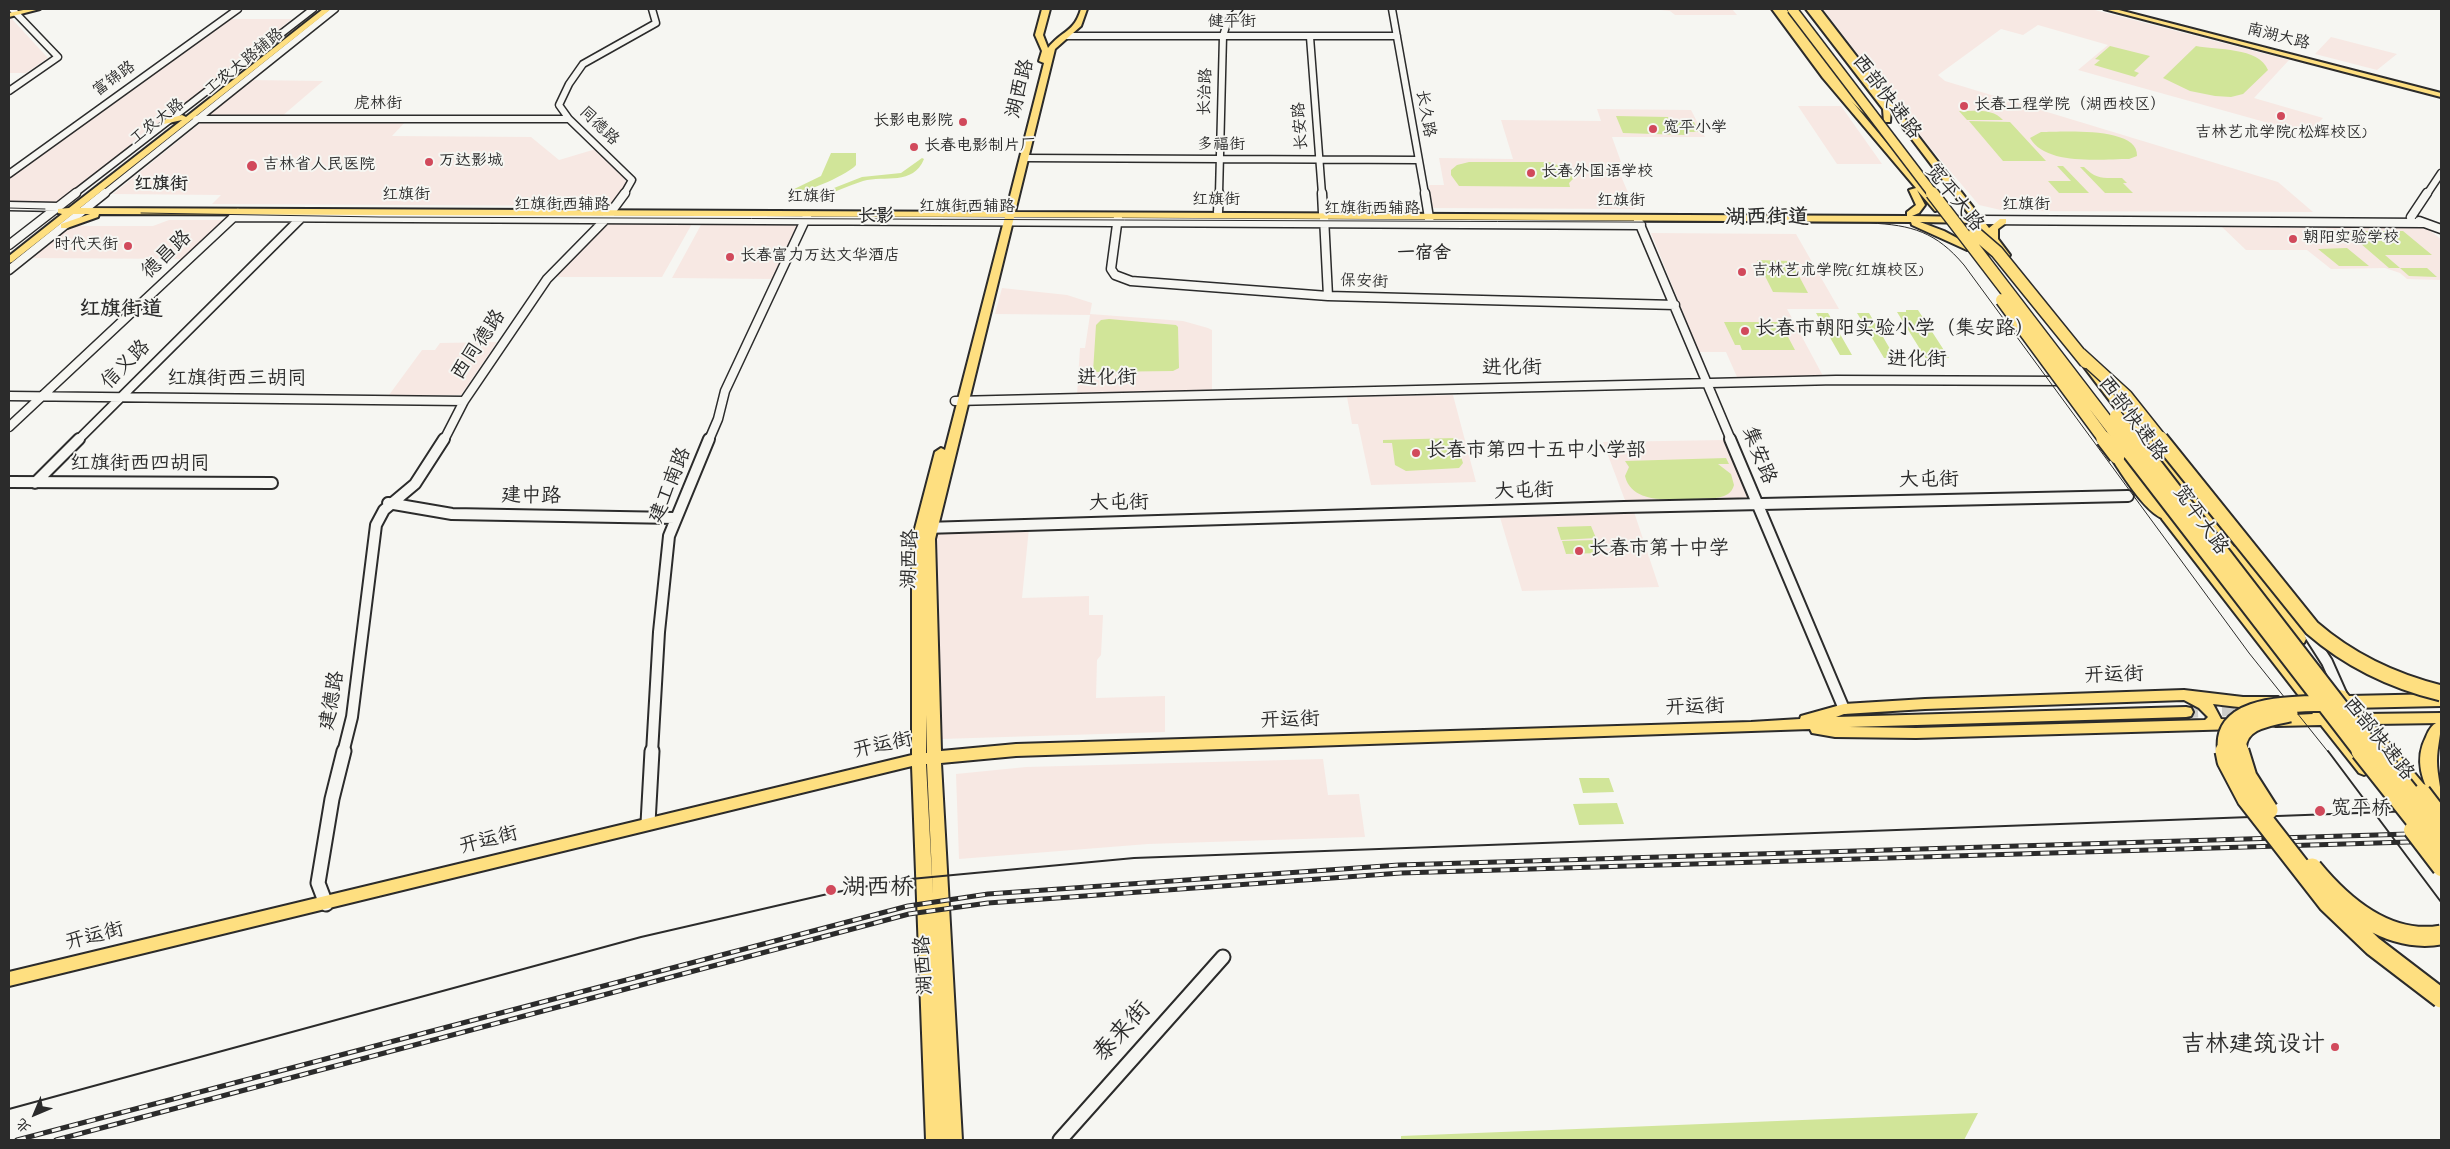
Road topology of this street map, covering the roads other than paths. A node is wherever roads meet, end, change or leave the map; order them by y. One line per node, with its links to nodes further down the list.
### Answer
1 (36, 9): 20 (main road)
2 (238, 9): 42 (street, 富锦路)
3 (313, 9): 26 (street, 工农大路辅路)
4 (321, 9): 25 (main road, 工农大路)
5 (327, 9): 27 (main road, 工农大路)
6 (335, 9): 27 (street, 工农大路辅路)
7 (652, 9): 33 (street, 同德路)
8 (1046, 9): 52 (main road, 湖西路)
9 (1084, 9): 21 (main road, 湖西路)
10 (1239, 9): 22 (street, 长治路)
11 (1392, 9): 23 (street, 长久路)
12 (1776, 9): 36 (main road, 宽平大路)
13 (1782, 9): 34 (highway, bridge)
14 (1792, 9): 34 (highway, 西部快速路, bridge)
15 (1800, 9): 34 (highway, 西部快速路)
16 (1810, 9): 34 (highway)
17 (1817, 9): 63 (main road, 宽平大路)
18 (2108, 9): 30 (main road, 南湖大路)
19 (2116, 9): 30 (main road, 南湖大路)
20 (12, 13): 29 (street)
21 (1067, 36): 22 (street, 健平街); 37 (main road, 湖西路)
22 (1223, 36): 24 (street, 健平街); 38 (street, 长治路)
23 (1397, 36): 24 (street, 健平街); 40 (street, 长久路)
24 (1310, 37): 39 (street, 长安路)
25 (279, 41): 26 (main road); 28 (main road, 工农大路)
26 (263, 47): 28 (street, 工农大路辅路)
27 (243, 79): 31 (main road, 工农大路); 32 (street, 工农大路辅路)
28 (225, 80): 31 (main road, 工农大路); 35 (street, 工农大路辅路)
29 (9, 91)
30 (2441, 94)
31 (185, 118): 32 (street, 虎林街); 35 (main road); 44 (main road, 工农大路)
32 (198, 118): 33 (street, 虎林街); 44 (street, 工农大路辅路)
33 (569, 119): 50 (street, 同德路)
34 (1882, 120): 63 (highway, 西部快速路); 69 (highway, 西部快速路, bridge)
35 (167, 122): 44 (street, 工农大路辅路)
36 (1890, 152): 51 (main road); 56 (main road, 宽平大路)
37 (1024, 158): 38 (street, 多福街); 52 (main road, 湖西路)
38 (1219, 160): 39 (street, 多福街); 48 (street, 长治路)
39 (1318, 160): 40 (street, 多福街); 54 (street, 长安路)
40 (1418, 160): 55 (street, 长久路)
41 (2441, 172): 59 (street)
42 (9, 174)
43 (9, 206): 44 (street, 红旗街)
44 (69, 209): 45 (street, 红旗街); 46 (main road, 红旗街); 50 (main road, 红旗街); 65 (street, 工农大路辅路); 68 (street, 工农大路辅路); 70 (main road, 工农大路); 71 (main road, 工农大路)
45 (9, 211)
46 (115, 211): 49 (main road, 红旗街); 65 (main road)
47 (308, 211): 49 (main road, 红旗街); 50 (main road, 红旗街); 57 (street, 信义路)
48 (1218, 212): 52 (main road, 红旗街); 54 (main road, 红旗街)
49 (237, 214): 57 (street, 红旗街西辅路); 79 (street, 德昌路)
50 (610, 214): 52 (main road, 红旗街); 53 (main road, 红旗街); 57 (street, 红旗街西辅路); 81 (street, 西同德路)
51 (1910, 214): 55 (main road, 红旗街); 56 (main road, 红旗街)
52 (1006, 216): 53 (main road, 红旗街); 60 (main road, 红旗街); 82 (main road, 湖西路)
53 (807, 217): 92 (street, 建工南路)
54 (1324, 217): 55 (main road, 红旗街); 60 (main road, 红旗街); 73 (street, 长安路)
55 (1430, 217): 61 (main road, 红旗街)
56 (1944, 217): 58 (main road, 红旗街); 63 (main road, 红旗街); 69 (main road, 宽平大路)
57 (300, 218): 80 (street, 信义路)
58 (1893, 218): 61 (main road, 红旗街); 69 (main road)
59 (2411, 218): 63 (street, 红旗街); 64 (street)
60 (1118, 219): 73 (street, 保安街)
61 (1639, 221): 74 (street, 集安路)
62 (2003, 221): 63 (street, 红旗街); 64 (street, 红旗街); 67 (main road)
63 (1976, 223): 67 (main road, 宽平大路); 75 (highway, bridge); 114 (highway, 西部快速路, bridge)
64 (2423, 223): 66 (street)
65 (64, 226): 72 (street, 工农大路辅路)
66 (2441, 228)
67 (1994, 241): 84 (main road, 宽平大路)
68 (9, 244)
69 (1971, 247): 76 (main road, 宽平大路); 91 (highway, bridge); 114 (highway, 西部快速路, bridge)
70 (9, 252)
71 (9, 260)
72 (9, 270)
73 (1328, 296): 74 (street, 保安街)
74 (1675, 305): 77 (street, 集安路)
75 (2080, 354): 94 (highway, bridge); 95 (highway, bridge)
76 (2070, 381): 77 (street, 进化街); 91 (main road, 宽平大路)
77 (1708, 383): 82 (street, 进化街); 90 (street, 集安路)
78 (9, 396): 79 (street, 红旗街西三胡同)
79 (42, 396): 80 (street, 红旗街西三胡同); 83 (street, 德昌路)
80 (120, 398): 81 (street, 红旗街西三胡同); 86 (street, 信义路)
81 (464, 401): 89 (street, 西同德路)
82 (959, 401): 93 (main road, 湖西路)
83 (9, 427)
84 (2155, 454): 94 (main road, 宽平大路); 97 (street)
85 (9, 482): 86 (street, 红旗街西四胡同)
86 (35, 482): 87 (street, 红旗街西四胡同)
87 (272, 483)
88 (2128, 496): 90 (street, 大屯街)
89 (388, 503): 92 (street, 建中路); 118 (street, 建德路)
90 (1758, 504): 93 (street, 大屯街); 101 (street, 集安路)
91 (2166, 516): 98 (main road, 宽平大路)
92 (675, 518): 113 (street, 建工南路)
93 (925, 528): 109 (main road, 湖西路); 110 (main road, 湖西路)
94 (2298, 639): 97 (main road, 宽平大路)
95 (2441, 693): 97 (main road, 开运街)
96 (2184, 694): 98 (main road, 开运街); 101 (main road, 开运街); 106 (main road)
97 (2342, 698): 98 (main road, 开运街); 105 (main road, 宽平大路)
98 (2308, 700): 104 (main road, 宽平大路)
99 (2441, 700): 122 (highway, bridge)
100 (2441, 706): 119 (highway, bridge)
101 (1844, 708): 107 (main road, 开运街)
102 (2186, 712): 107 (main road, 开运街)
103 (2441, 718): 105 (main road, 开运街)
104 (2323, 719): 105 (main road, 开运街); 106 (main road, 开运街); 117 (main road, 宽平大路, bridge)
105 (2360, 719): 112 (main road, 宽平大路, bridge)
106 (2208, 725): 107 (main road, 开运街)
107 (1789, 726): 109 (main road, 开运街)
108 (2441, 728): 111 (highway)
109 (935, 757): 110 (main road, 开运街); 124 (main road, 湖西路)
110 (919, 759): 113 (main road, 开运街); 123 (main road, 湖西路)
111 (2441, 798)
112 (2441, 817)
113 (648, 823): 118 (main road, 开运街)
114 (2433, 832): 115 (highway, 西部快速路, bridge); 116 (highway, bridge)
115 (2441, 852)
116 (2441, 858)
117 (2441, 868)
118 (326, 904): 121 (main road, 开运街)
119 (2441, 935)
120 (1223, 957): 125 (street, 泰来街)
121 (9, 980)
122 (2441, 998)
123 (936, 1140)
124 (953, 1140)
125 (1060, 1140)

